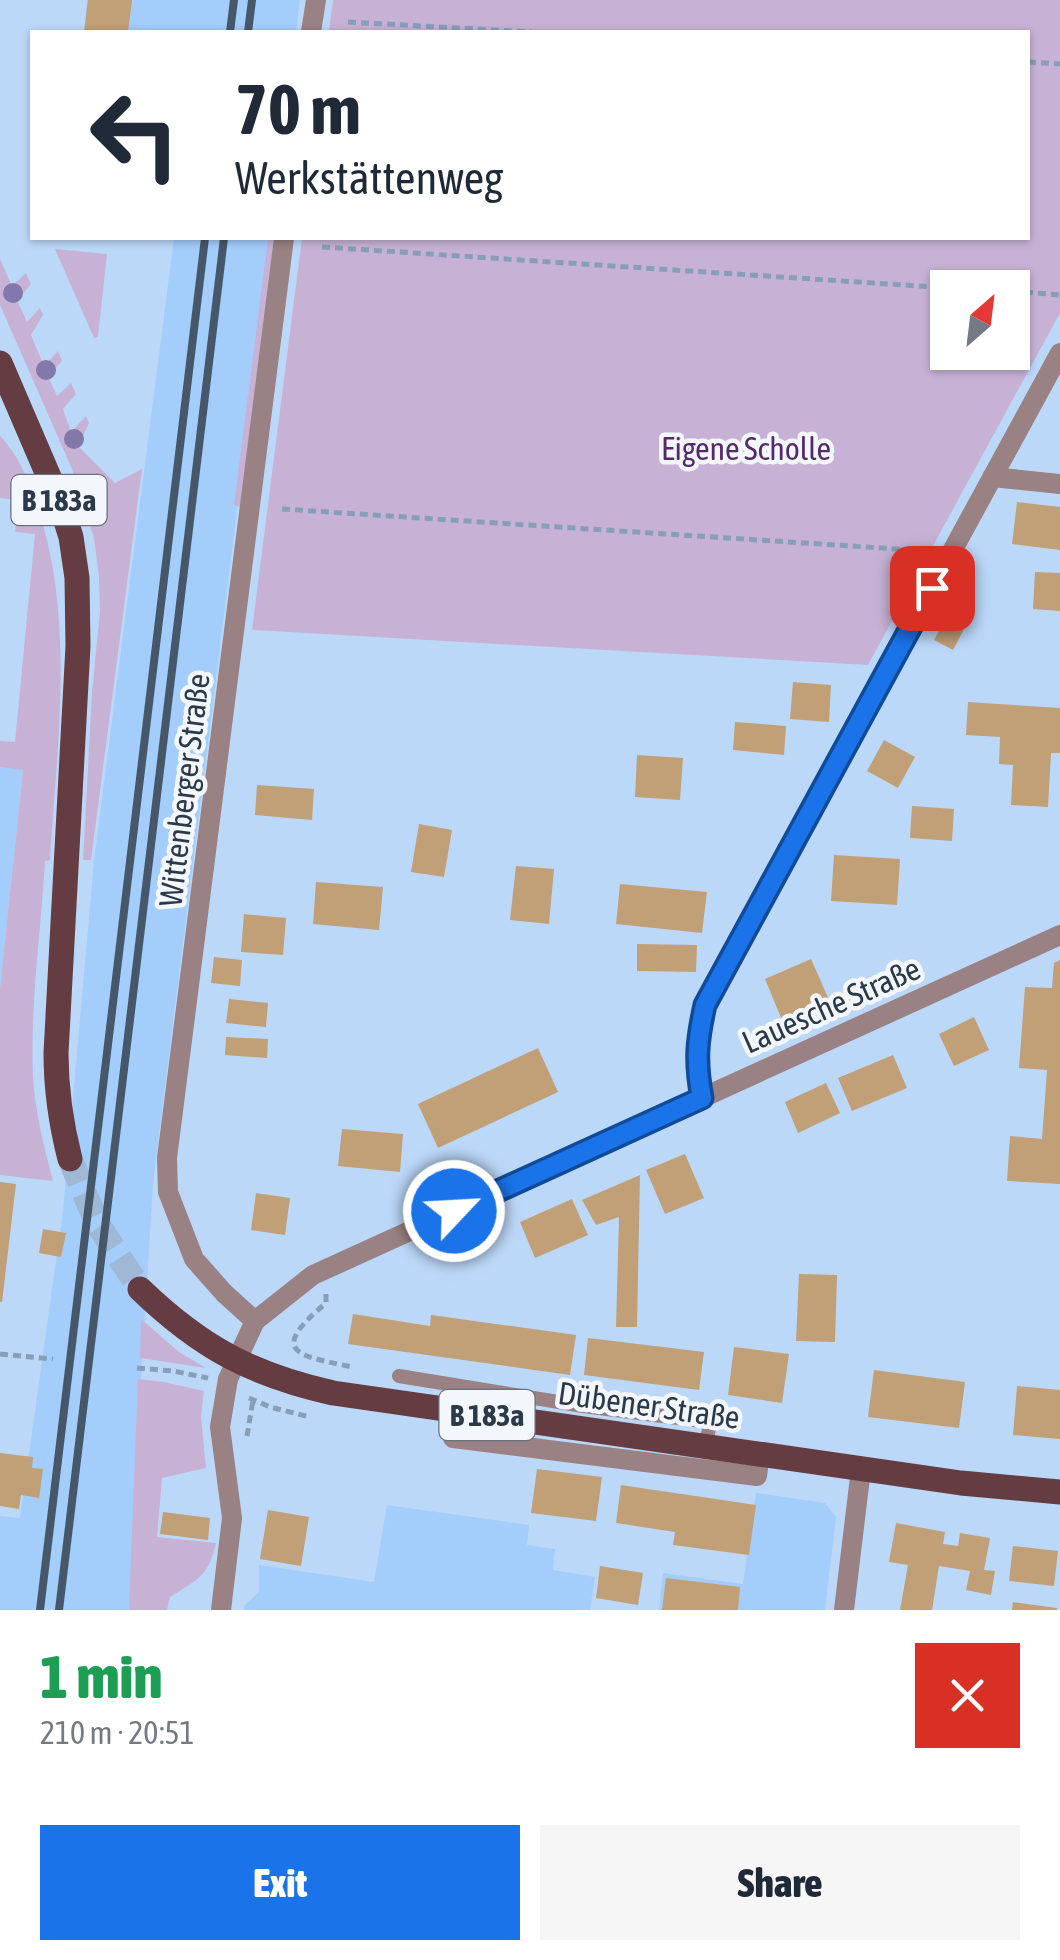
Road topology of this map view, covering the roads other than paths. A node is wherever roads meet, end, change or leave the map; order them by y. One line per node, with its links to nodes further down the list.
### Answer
1 (316, 0): 2 (street)
2 (311, 30)
3 (284, 240): 12 (street, Wittenberger Straße)
4 (1060, 353): 6 (street)
5 (0, 363): 10 (main road, B 183a)
6 (992, 477): 7 (street); 9 (street)
7 (1060, 484)
8 (1060, 934): 9 (street, Lauesche Straße)
9 (702, 1098): 12 (street, Lauesche Straße)
10 (70, 1159)
11 (140, 1289): 15 (main road, Dübener Straße / B 183a)
12 (255, 1321): 19 (street)
13 (399, 1376): 15 (lane)
14 (453, 1438): 16 (street, Dübener Straße)
15 (706, 1446): 16 (main road, Dübener Straße / B 183a)
16 (760, 1454): 17 (main road, Dübener Straße / B 183a)
17 (861, 1469): 18 (main road, Dübener Straße / B 183a); 20 (street)
18 (1060, 1492)
19 (221, 1610)
20 (844, 1610)

